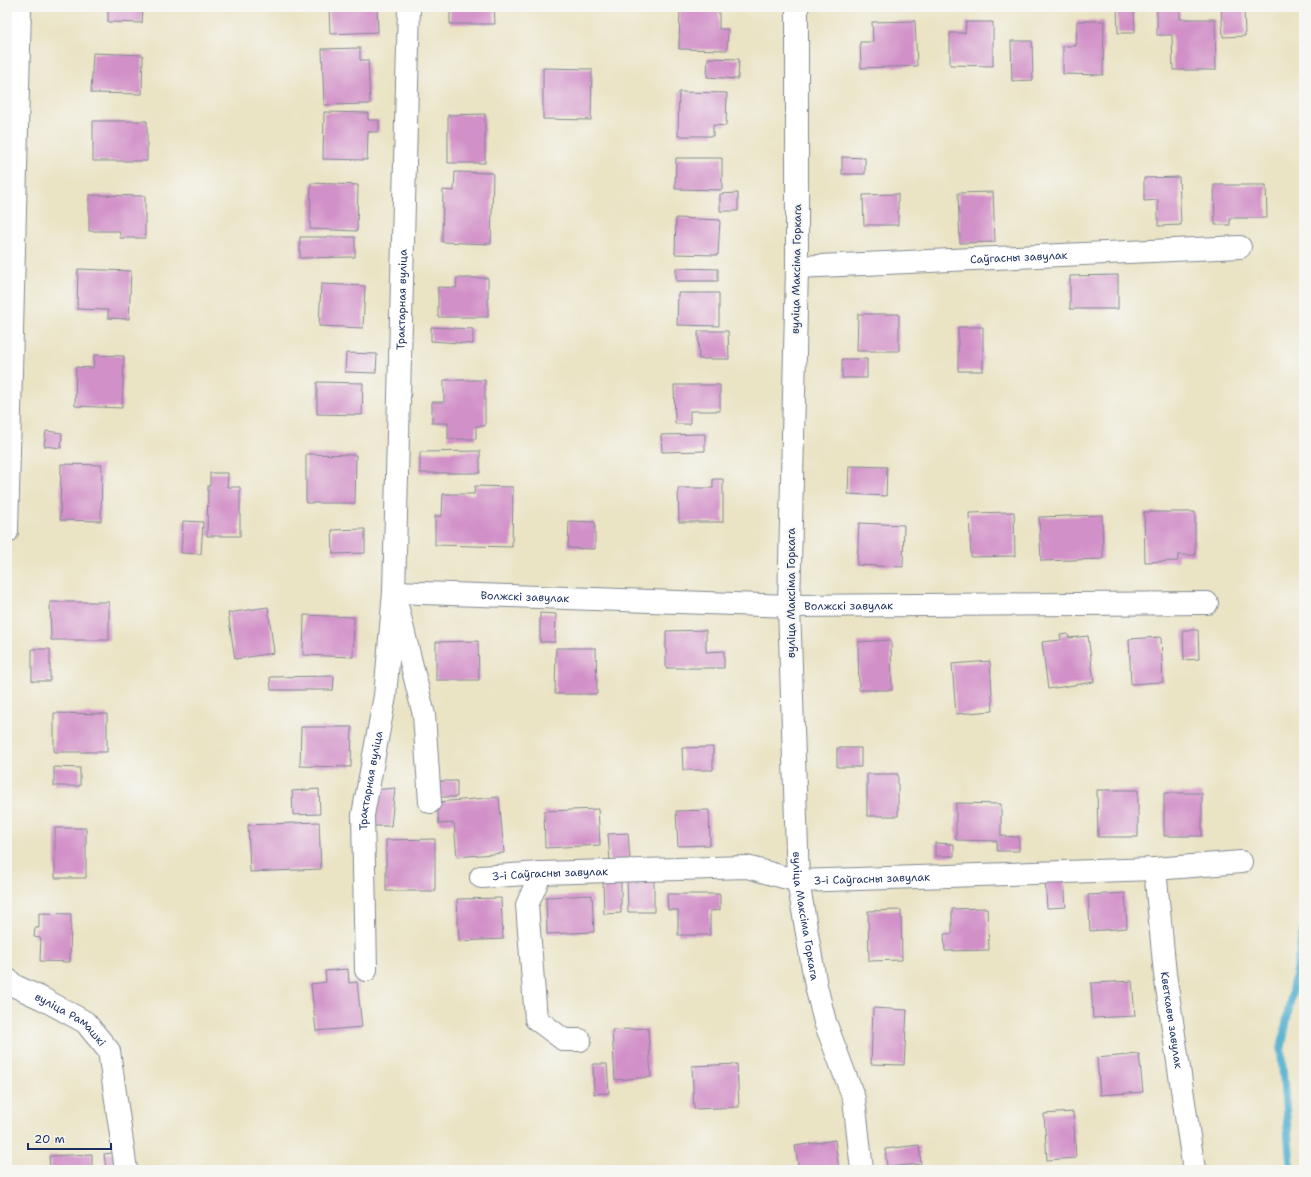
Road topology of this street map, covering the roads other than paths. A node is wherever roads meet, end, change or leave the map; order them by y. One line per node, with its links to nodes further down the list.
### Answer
1 (20, 7): 6 (street)
2 (410, 7): 7 (street, Трактарная вуліца)
3 (797, 7): 5 (street, вуліца Максіма Горкага)
4 (1240, 247): 5 (street, Саўгасны завулак)
5 (797, 267): 9 (street, вуліца Максіма Горкага)
6 (7, 532)
7 (394, 592): 9 (street, Волжскі завулак); 10 (street, Трактарная вуліца); 16 (street, Трактарная вуліца)
8 (1206, 603): 9 (street, Волжскі завулак)
9 (788, 606): 15 (street, вуліца Максіма Горкага)
10 (430, 802)
11 (1241, 862): 12 (street, 3-і Саўгасны завулак)
12 (1155, 869): 15 (street, 3-і Саўгасны завулак); 21 (street, Кветкавы завулак)
13 (541, 873): 14 (street, 3-і Саўгасны завулак); 15 (street, 3-і Саўгасны завулак); 18 (street)
14 (481, 877)
15 (798, 881): 20 (street, вуліца Максіма Горкага)
16 (366, 970)
17 (7, 980): 19 (street, вуліца Рамашкі)
18 (580, 1040)
19 (126, 1170)
20 (862, 1170)
21 (1194, 1170)

